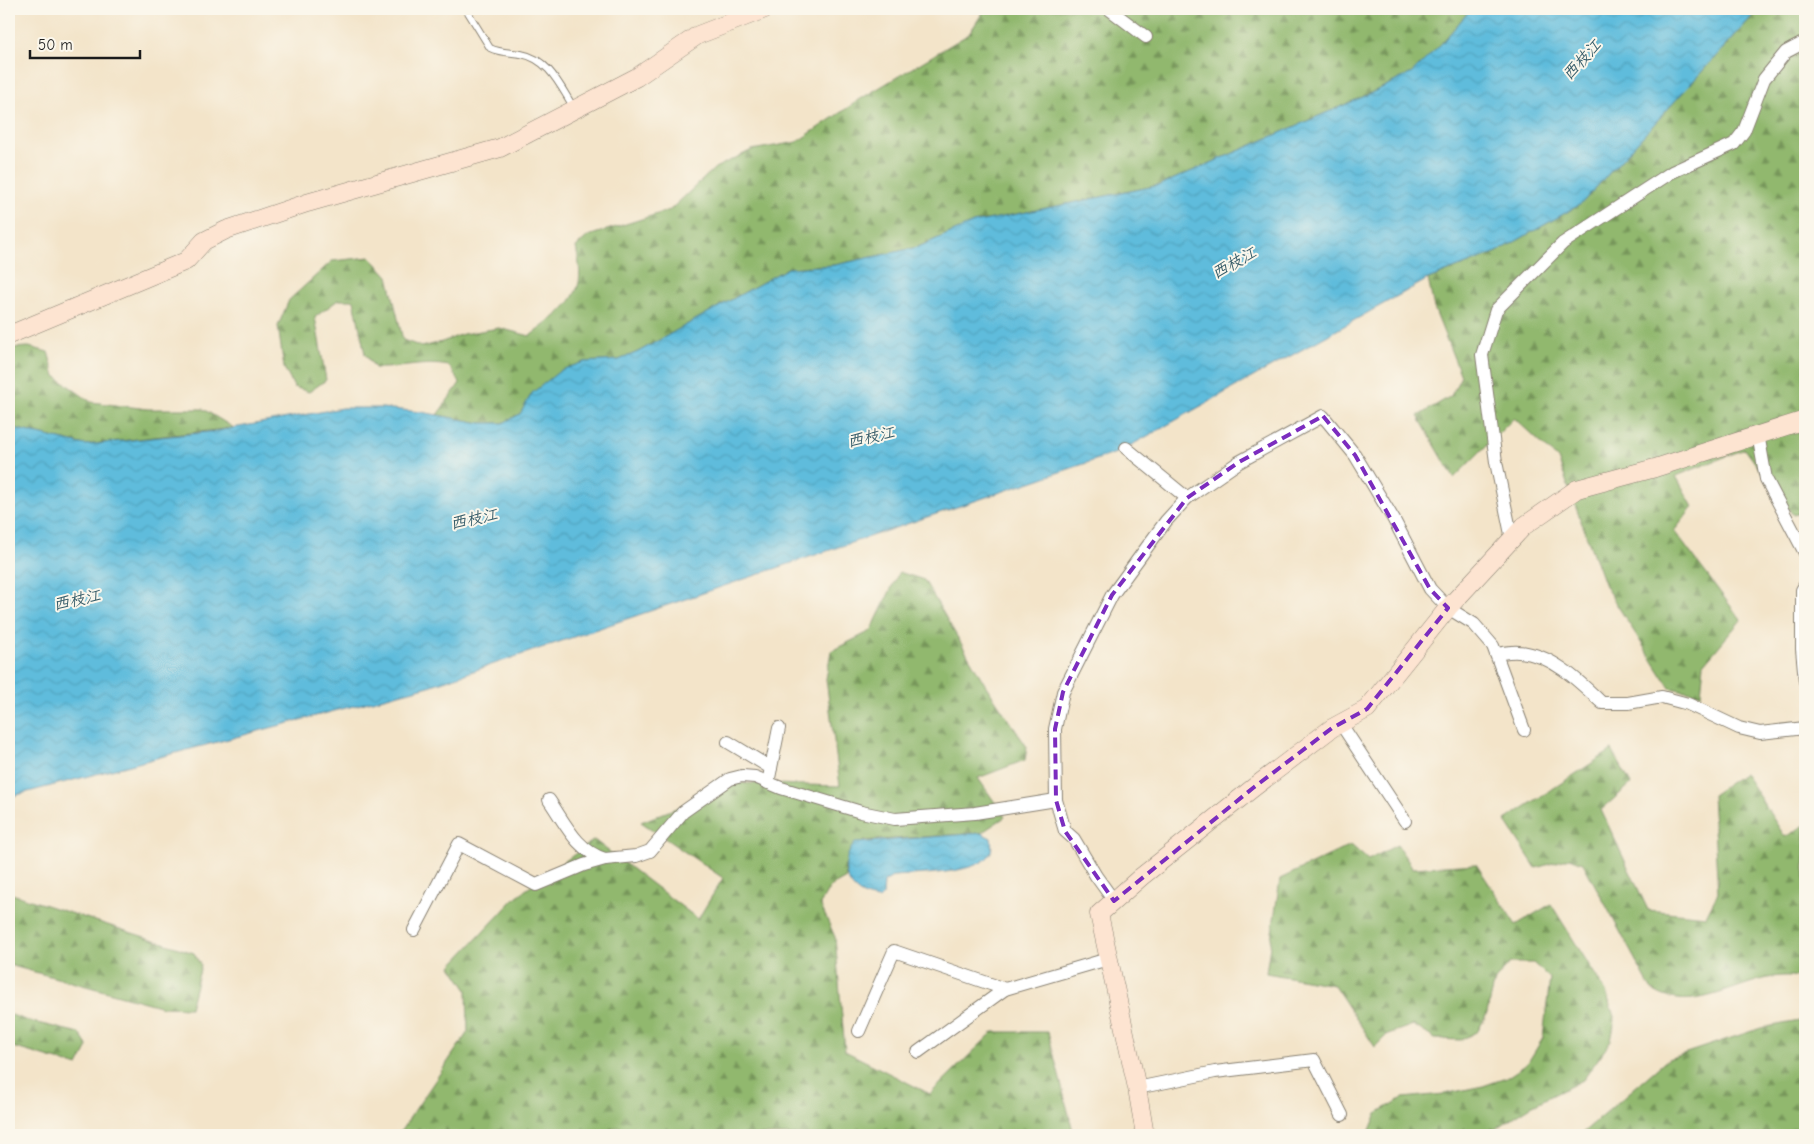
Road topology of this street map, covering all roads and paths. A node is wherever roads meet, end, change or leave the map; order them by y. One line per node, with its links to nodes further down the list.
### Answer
1 (466, 9): 6 (lane)
2 (765, 9): 6 (street)
3 (1109, 9): 4 (street)
4 (1146, 37)
5 (1805, 42): 12 (street)
6 (575, 109): 7 (street)
7 (9, 335)
8 (1805, 420): 9 (street)
9 (1758, 434): 12 (street); 13 (street)
10 (1126, 448): 11 (street)
11 (1187, 498): 15 (street); 26 (street)
12 (1512, 539): 15 (street)
13 (1805, 553)
14 (1805, 585): 17 (street)
15 (1448, 608): 16 (street); 18 (street)
16 (1496, 654): 20 (street); 21 (street)
17 (1805, 681)
18 (1341, 724): 27 (street); 29 (street)
19 (779, 728): 23 (street)
20 (1805, 728)
21 (1524, 730)
22 (728, 742): 23 (street)
23 (771, 768): 24 (street)
24 (768, 783): 26 (street); 28 (street)
25 (549, 800): 28 (street)
26 (1056, 800): 29 (street)
27 (1405, 822)
28 (605, 859): 30 (street)
29 (1114, 900): 31 (street)
30 (414, 930)
31 (1108, 959): 32 (street); 35 (street)
32 (1005, 989): 33 (street); 34 (street)
33 (859, 1031)
34 (918, 1052)
35 (1137, 1088): 36 (street); 37 (street)
36 (1342, 1115)
37 (1145, 1135)

